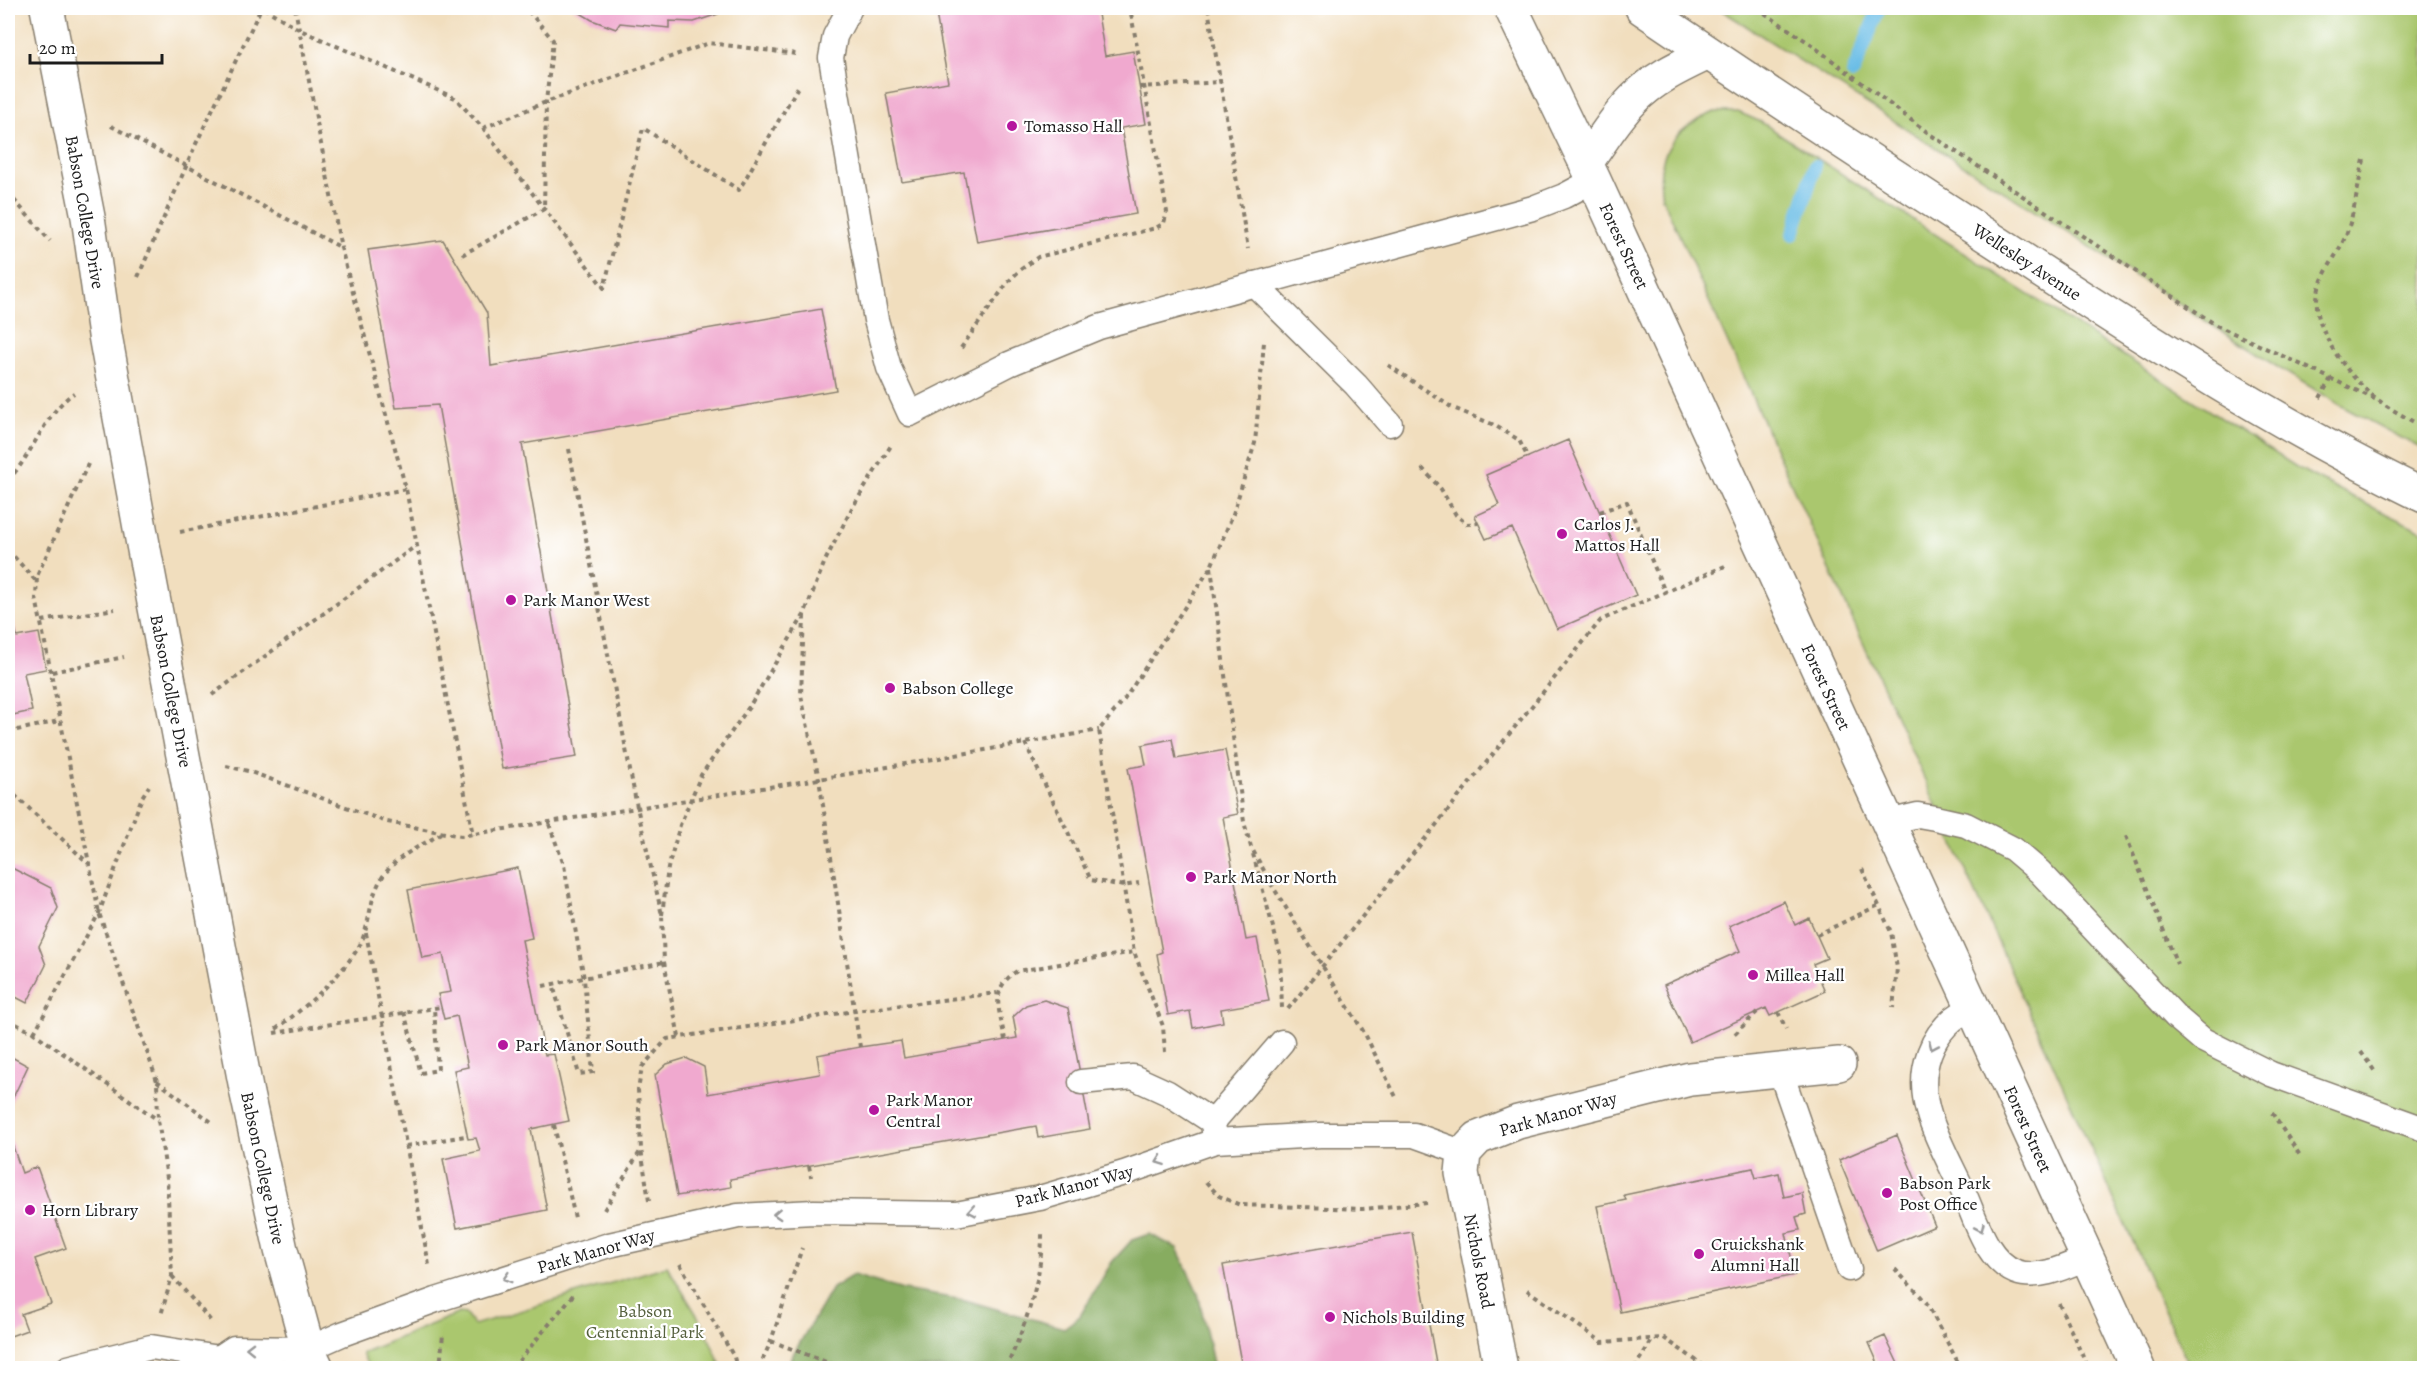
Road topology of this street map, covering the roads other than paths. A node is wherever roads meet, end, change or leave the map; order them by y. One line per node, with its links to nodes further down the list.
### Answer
1 (47, 8): 21 (street, Babson College Drive)
2 (850, 8): 7 (lane)
3 (1511, 8): 6 (street, Forest Street)
4 (1642, 8): 5 (street, Wellesley Avenue)
5 (1708, 52): 6 (street); 9 (street, Wellesley Avenue)
6 (1590, 172): 7 (lane); 10 (street, Forest Street)
7 (1254, 284): 8 (lane)
8 (1390, 424)
9 (2424, 496)
10 (1888, 822): 11 (street, Forest Street); 16 (lane)
11 (1973, 1007): 19 (street, Forest Street); 19 (lane, one-way to 19)
12 (1281, 1042): 17 (lane)
13 (1839, 1064): 14 (street, Park Manor Way)
14 (1780, 1070): 18 (street, Park Manor Way); 20 (lane)
15 (1081, 1082): 17 (lane)
16 (2424, 1129)
17 (1214, 1132): 18 (lane, Park Manor Way); 21 (lane, Park Manor Way, one-way to 21)
18 (1464, 1153): 24 (street, Nichols Road)
19 (2086, 1258): 25 (street, Forest Street)
20 (1849, 1269)
21 (313, 1359): 22 (lane, one-way to 22); 23 (lane, Park Manor Way)
22 (68, 1368)
23 (279, 1368)
24 (1501, 1368)
25 (2138, 1368)

